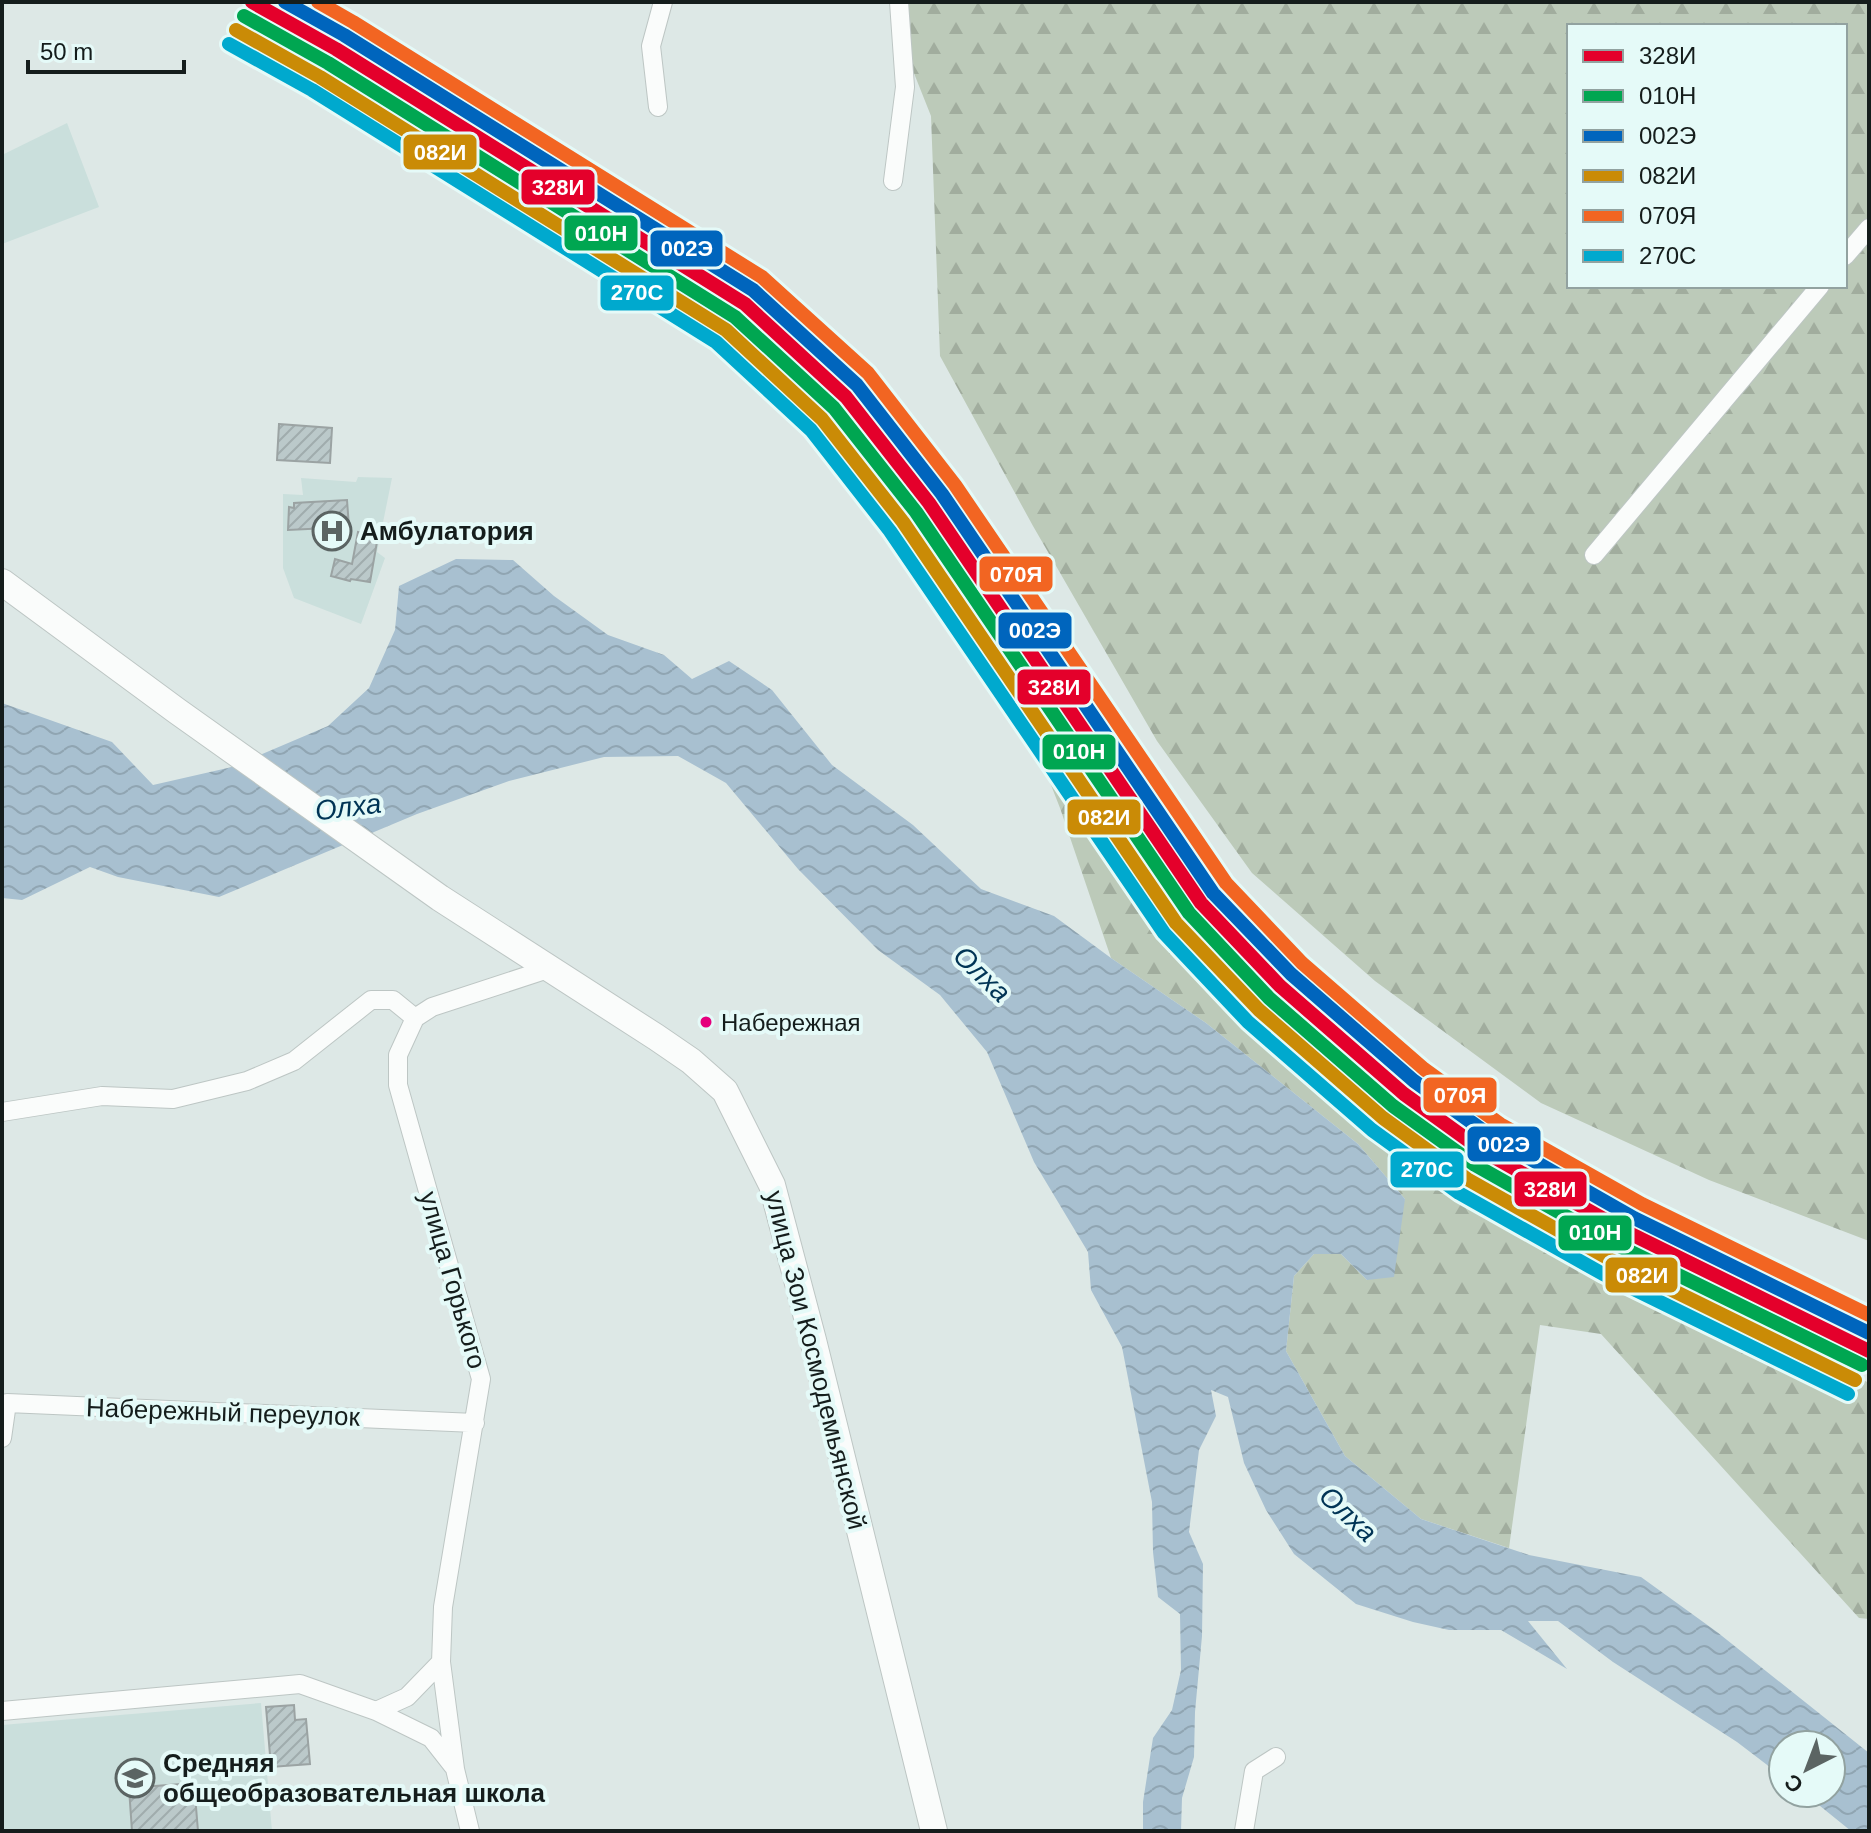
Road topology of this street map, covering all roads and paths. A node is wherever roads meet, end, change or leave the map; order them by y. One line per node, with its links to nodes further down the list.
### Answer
1 (663, 2): 3 (street)
2 (899, 2): 4 (street)
3 (658, 107)
4 (893, 181)
5 (1869, 228): 6 (street)
6 (1847, 254)
7 (1818, 288): 8 (street)
8 (1594, 555)
9 (2, 582): 10 (main road, улица Зои Космодемьянской)
10 (548, 969): 11 (street); 21 (main road, улица Зои Космодемьянской)
11 (415, 1018): 12 (street); 13 (street, улица Горького)
12 (2, 1112)
13 (475, 1423): 14 (street, Набережный переулок); 15 (street, улица Горького)
14 (2, 1438)
15 (441, 1662): 17 (street); 19 (street, улица Горького)
16 (2, 1711): 17 (street)
17 (376, 1711): 19 (street)
18 (1276, 1757): 22 (street)
19 (455, 1769): 20 (street, улица Горького)
20 (470, 1831)
21 (934, 1831)
22 (1244, 1831)

